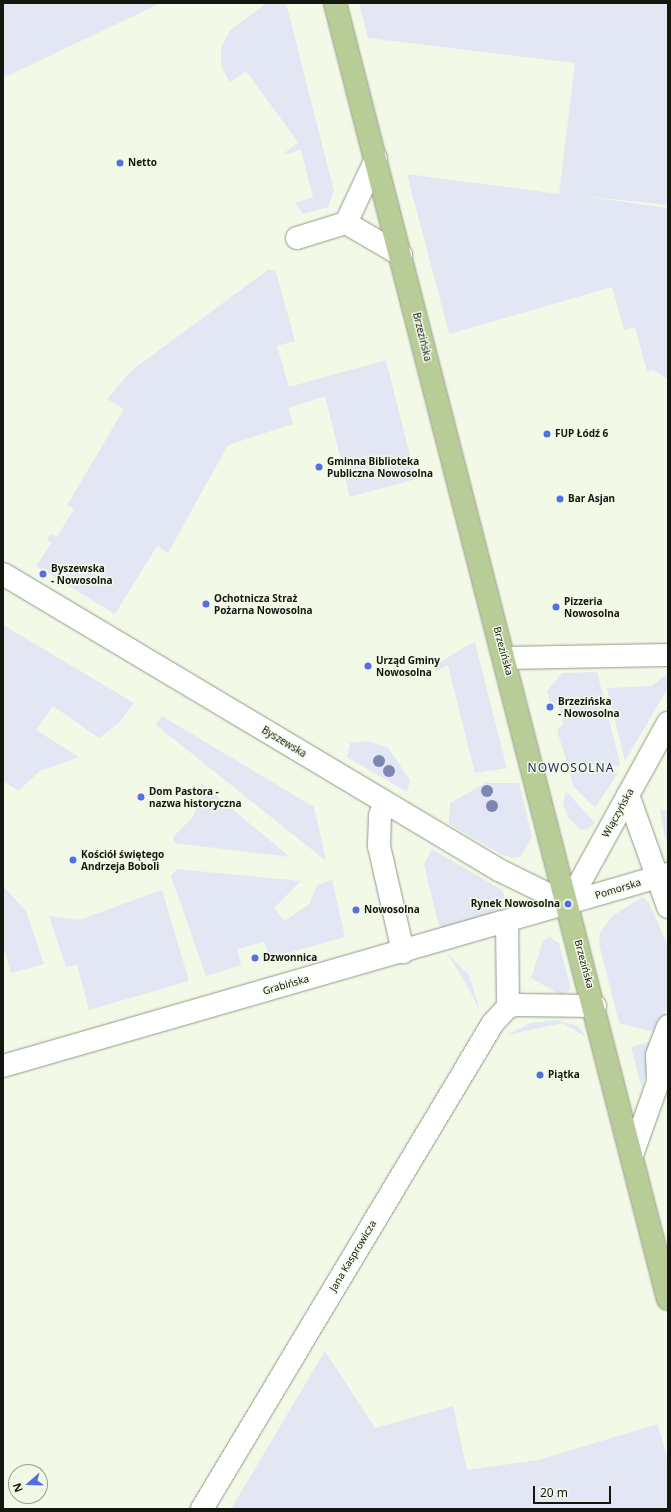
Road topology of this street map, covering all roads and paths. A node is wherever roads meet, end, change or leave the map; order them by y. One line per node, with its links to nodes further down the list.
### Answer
1 (335, 3): 2 (main road, Brzezińska)
2 (376, 159): 3 (street); 5 (main road, Brzezińska)
3 (346, 224): 4 (street); 5 (street)
4 (297, 238)
5 (401, 255): 8 (main road, Brzezińska)
6 (3, 574): 11 (street, Byszewska)
7 (668, 655): 8 (street)
8 (505, 658): 13 (main road, Brzezińska)
9 (668, 723): 10 (street, Wiączyńska)
10 (628, 795): 12 (street); 13 (street, Wiączyńska)
11 (385, 802): 13 (street, Byszewska); 16 (street)
12 (662, 876): 13 (street, Pomorska); 14 (street)
13 (568, 904): 15 (street, Grabińska); 17 (main road, Brzezińska)
14 (668, 907)
15 (507, 922): 16 (street, Grabińska); 18 (street)
16 (402, 952): 20 (street, Grabińska)
17 (595, 1006): 18 (street); 22 (main road, Brzezińska)
18 (508, 1007): 24 (street, Jana Kasprowicza)
19 (668, 1026): 21 (street)
20 (3, 1066)
21 (663, 1077): 22 (street)
22 (632, 1155): 23 (main road, Brzezińska)
23 (668, 1299)
24 (202, 1509)

